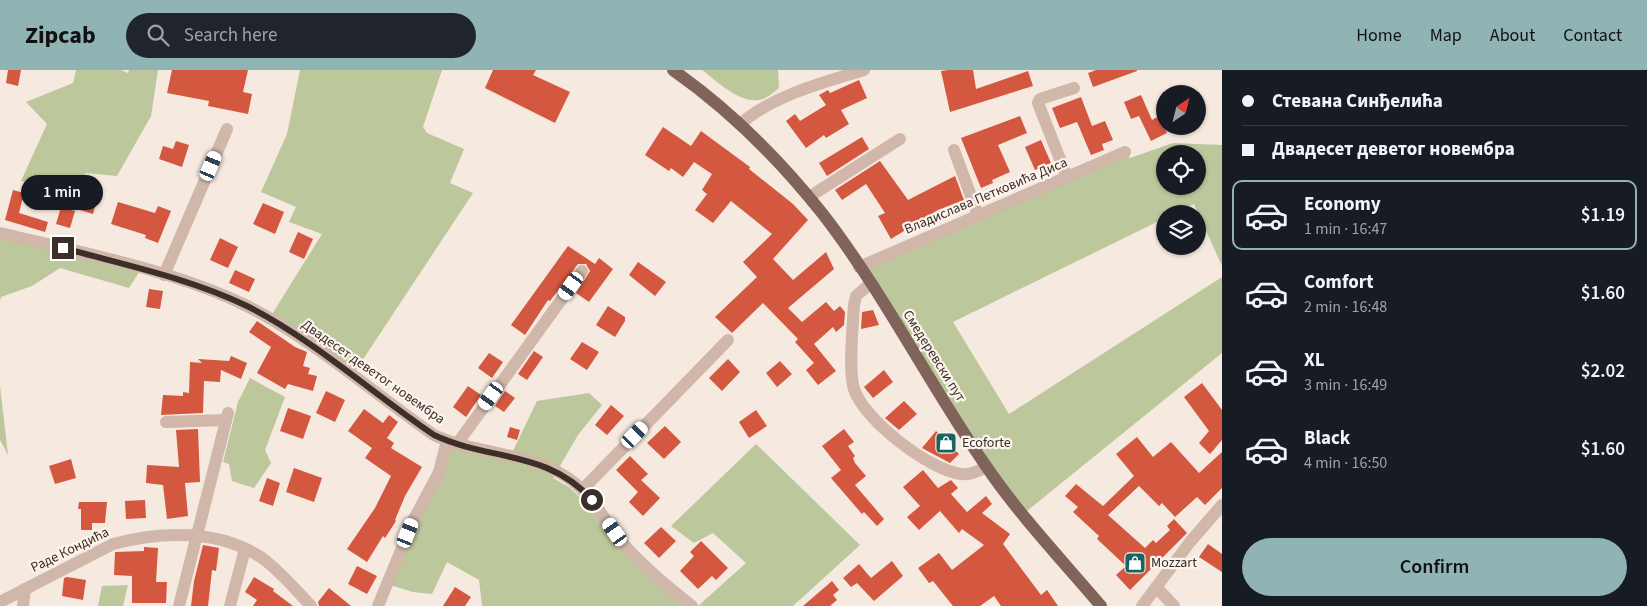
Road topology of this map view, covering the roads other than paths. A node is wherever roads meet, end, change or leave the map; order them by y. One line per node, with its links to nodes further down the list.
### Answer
1 (673, 70): 4 (main road, Смедеревски пут)
2 (864, 70): 4 (street)
3 (1074, 88): 9 (street)
4 (740, 124): 10 (main road, Смедеревски пут)
5 (226, 129): 15 (street)
6 (900, 139): 10 (street)
7 (954, 150): 11 (street)
8 (1125, 152): 9 (street, Владислава Петковића Диса)
9 (1067, 178): 11 (street, Владислава Петковића Диса)
10 (809, 197): 13 (main road, Смедеревски пут)
11 (978, 215): 13 (street, Владислава Петковића Диса)
12 (0, 233): 15 (street, Двадесет деветог новембра)
13 (859, 267): 16 (main road, Смедеревски пут)
14 (582, 271): 19 (street)
15 (164, 274): 19 (street, Двадесет деветог новембра)
16 (870, 284): 20 (main road, Смедеревски пут); 20 (street)
17 (728, 340): 21 (street)
18 (166, 422): 23 (street)
19 (452, 442): 21 (street, Двадесет деветог новембра); 33 (street)
20 (986, 467): 27 (main road, Смедеревски пут)
21 (583, 489): 34 (street, Двадесет деветог новембра)
22 (1222, 505): 25 (street)
23 (196, 534): 24 (street, Раде Кондића); 26 (street, Раде Кондића); 30 (street)
24 (245, 549): 31 (street); 32 (street, Раде Кондића)
25 (1156, 587): 36 (street); 37 (street)
26 (25, 588): 28 (street, Раде Кондића); 29 (street)
27 (1090, 600): 35 (main road, Смедеревски пут)
28 (0, 602)
29 (23, 606)
30 (179, 606)
31 (230, 606)
32 (311, 606)
33 (378, 606)
34 (692, 606)
35 (1101, 606)
36 (1142, 606)
37 (1174, 606)

